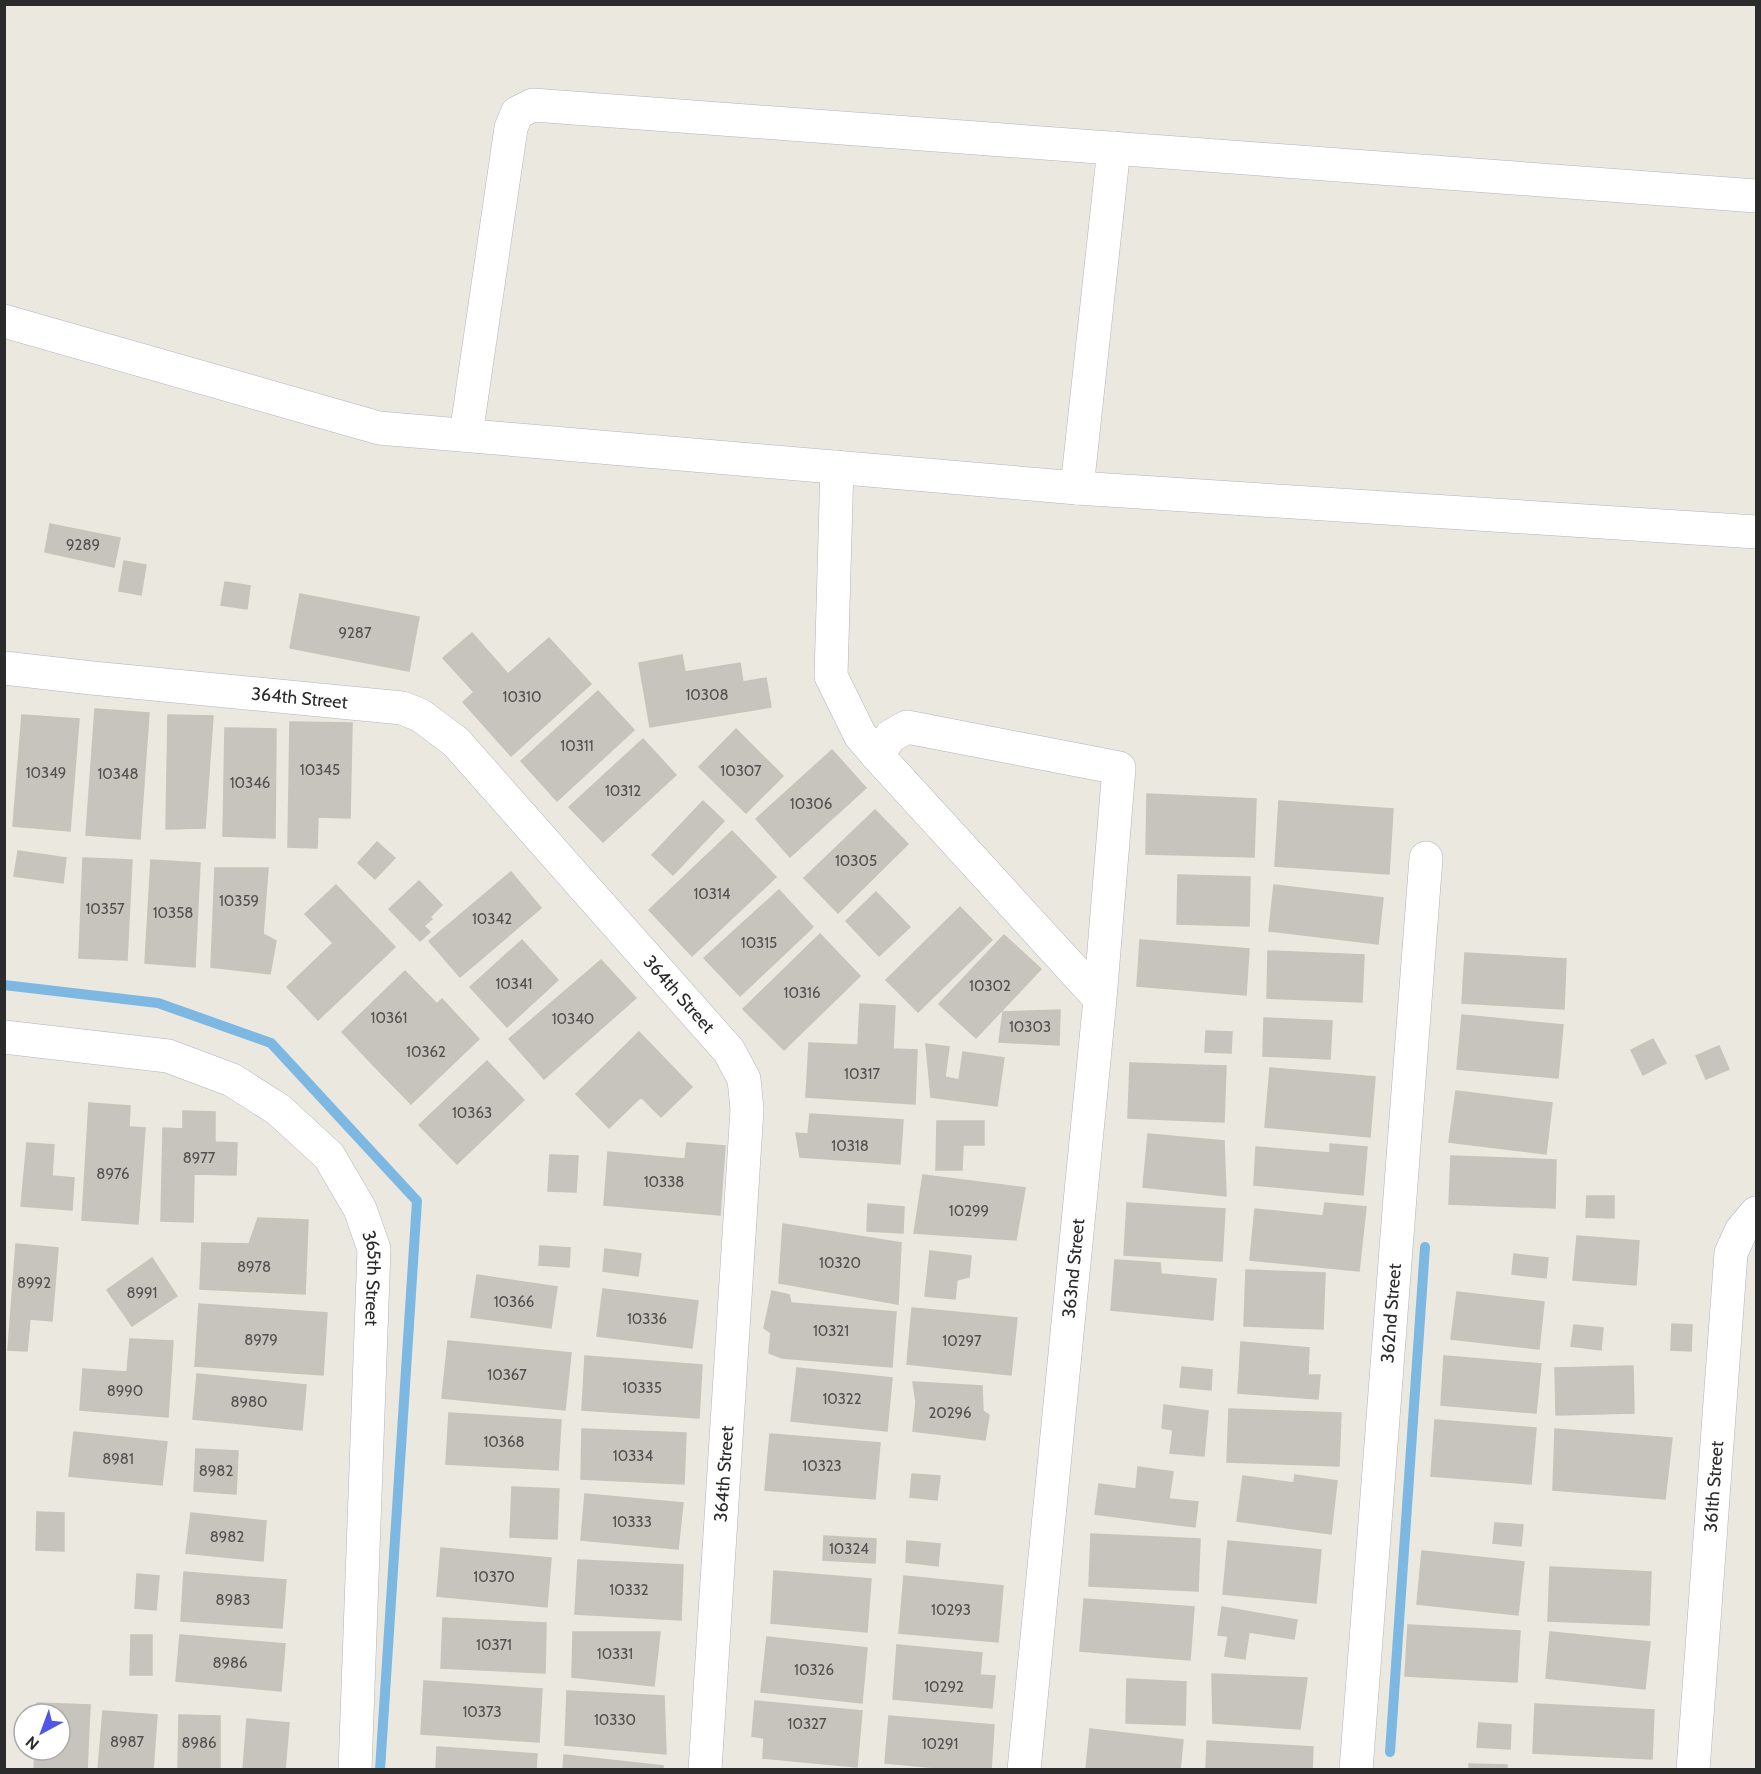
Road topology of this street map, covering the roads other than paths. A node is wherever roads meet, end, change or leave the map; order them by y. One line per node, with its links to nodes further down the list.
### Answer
1 (1114, 148): 2 (street); 4 (street); 6 (street)
2 (1756, 196)
3 (4, 321): 4 (street)
4 (466, 435): 5 (street)
5 (837, 467): 6 (street); 9 (street)
6 (1077, 488): 7 (street)
7 (1756, 532)
8 (4, 668): 15 (street, 364th Street)
9 (877, 755): 11 (street); 11 (street, 363nd Street)
10 (1426, 858): 17 (street, 362nd Street)
11 (1100, 999): 16 (street, 363nd Street)
12 (4, 1037): 14 (street, 365th Street)
13 (1756, 1213): 18 (street, 361th Street)
14 (355, 1770)
15 (705, 1770)
16 (1024, 1770)
17 (1356, 1770)
18 (1693, 1770)

